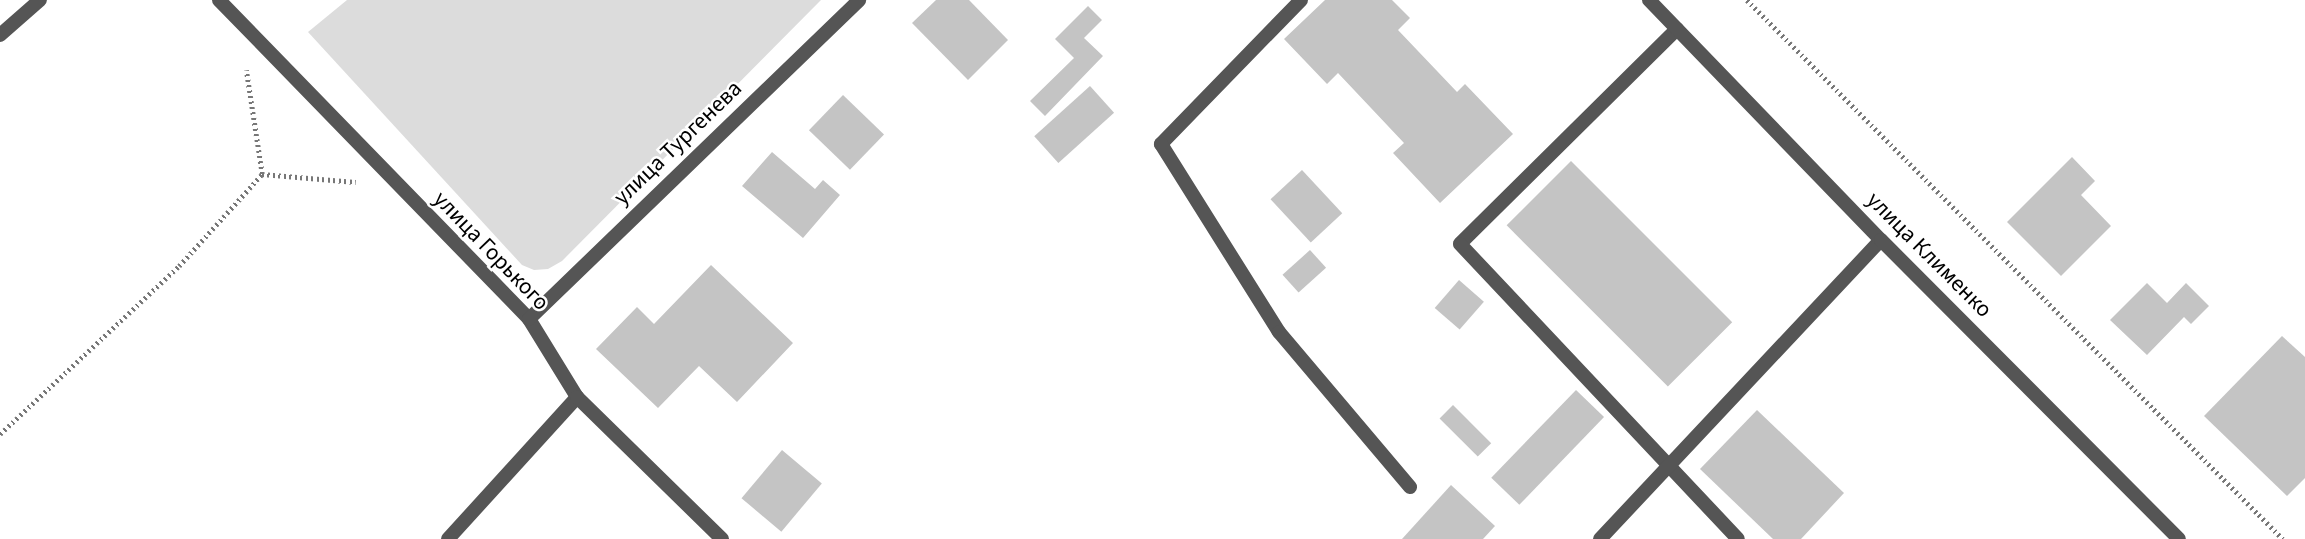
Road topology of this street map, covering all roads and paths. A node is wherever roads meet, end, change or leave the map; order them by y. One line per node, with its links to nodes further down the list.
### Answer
1 (40, 0): 9 (street)
2 (219, 0): 7 (street, улица Горького)
3 (859, 0): 13 (street, улица Тургенева)
4 (1301, 0): 17 (street)
5 (1649, 0): 8 (street, улица Клименко)
6 (1747, 0): 23 (path)
7 (238, 22): 10 (path); 11 (street, улица Горького)
8 (1677, 29): 12 (street, улица Клименко); 16 (street)
9 (0, 35)
10 (262, 174): 11 (path); 15 (path)
11 (396, 185): 13 (street, улица Горького)
12 (1881, 240): 16 (street); 22 (street, улица Клименко)
13 (529, 319): 14 (street, улица Горького)
14 (577, 397): 18 (street); 19 (street, улица Горького)
15 (0, 434)
16 (1670, 464): 20 (street); 21 (street)
17 (1410, 487)
18 (448, 539)
19 (722, 539)
20 (1600, 539)
21 (1738, 539)
22 (2179, 539)
23 (2283, 539)

